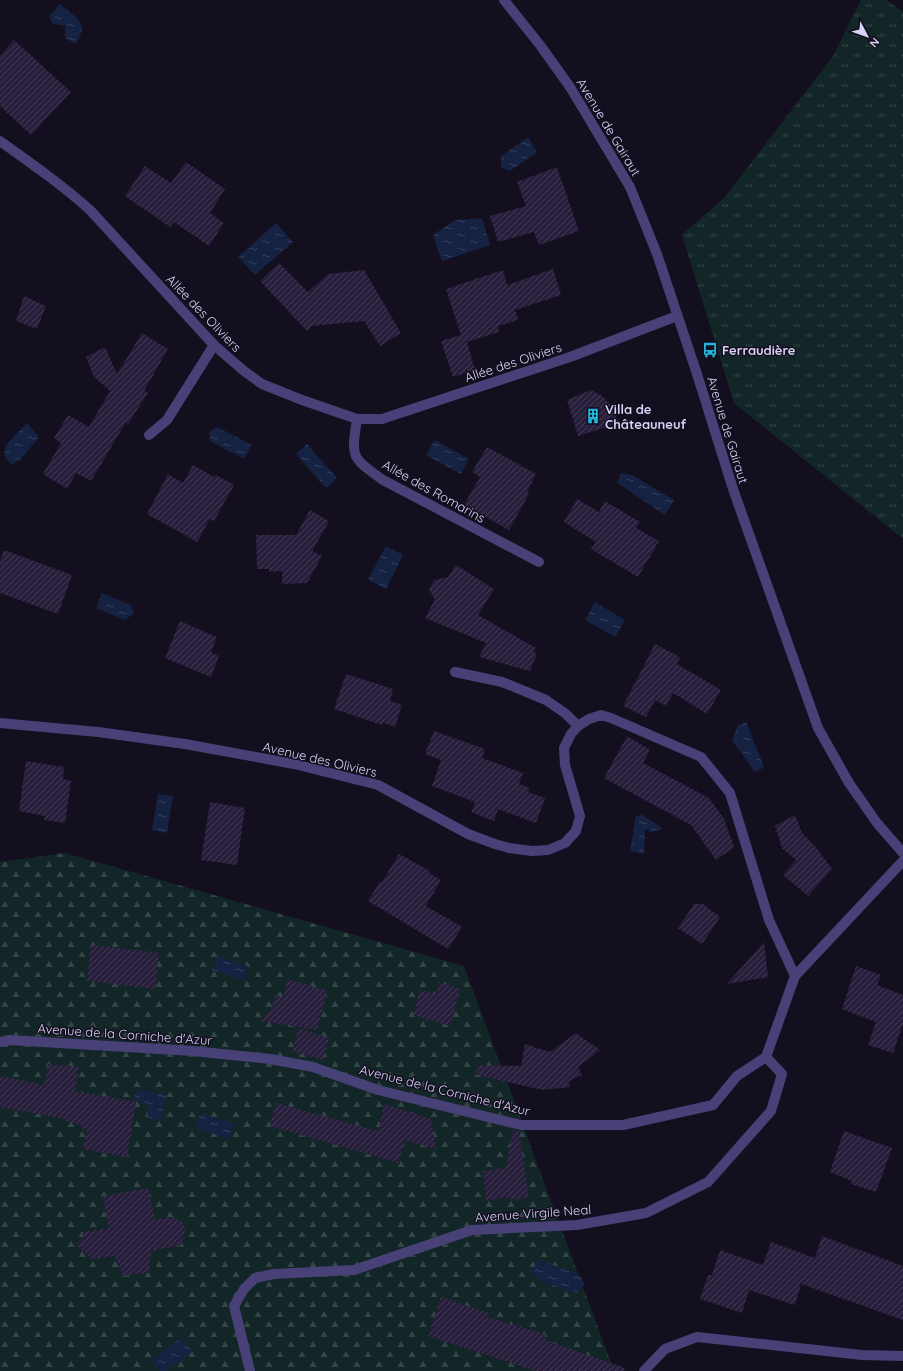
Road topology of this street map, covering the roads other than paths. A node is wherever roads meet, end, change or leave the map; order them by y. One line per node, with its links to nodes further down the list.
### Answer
1 (504, 0): 3 (street, Avenue de Gairaut)
2 (0, 141): 4 (street, Allée des Oliviers)
3 (677, 316): 5 (street, Allée des Oliviers); 11 (street, Avenue de Gairaut)
4 (214, 345): 5 (street, Allée des Oliviers); 6 (street)
5 (356, 419): 7 (street, Allée des Romarins)
6 (148, 435)
7 (539, 562)
8 (456, 672): 10 (street)
9 (0, 723): 10 (street, Avenue des Oliviers)
10 (578, 726): 13 (street)
11 (903, 853)
12 (903, 861): 13 (street)
13 (795, 976): 15 (street)
14 (0, 1042): 15 (street, Avenue de la Corniche d'Azur)
15 (766, 1057): 17 (street, Avenue Virgile Neal)
16 (903, 1356): 18 (street)
17 (250, 1371)
18 (644, 1371)

